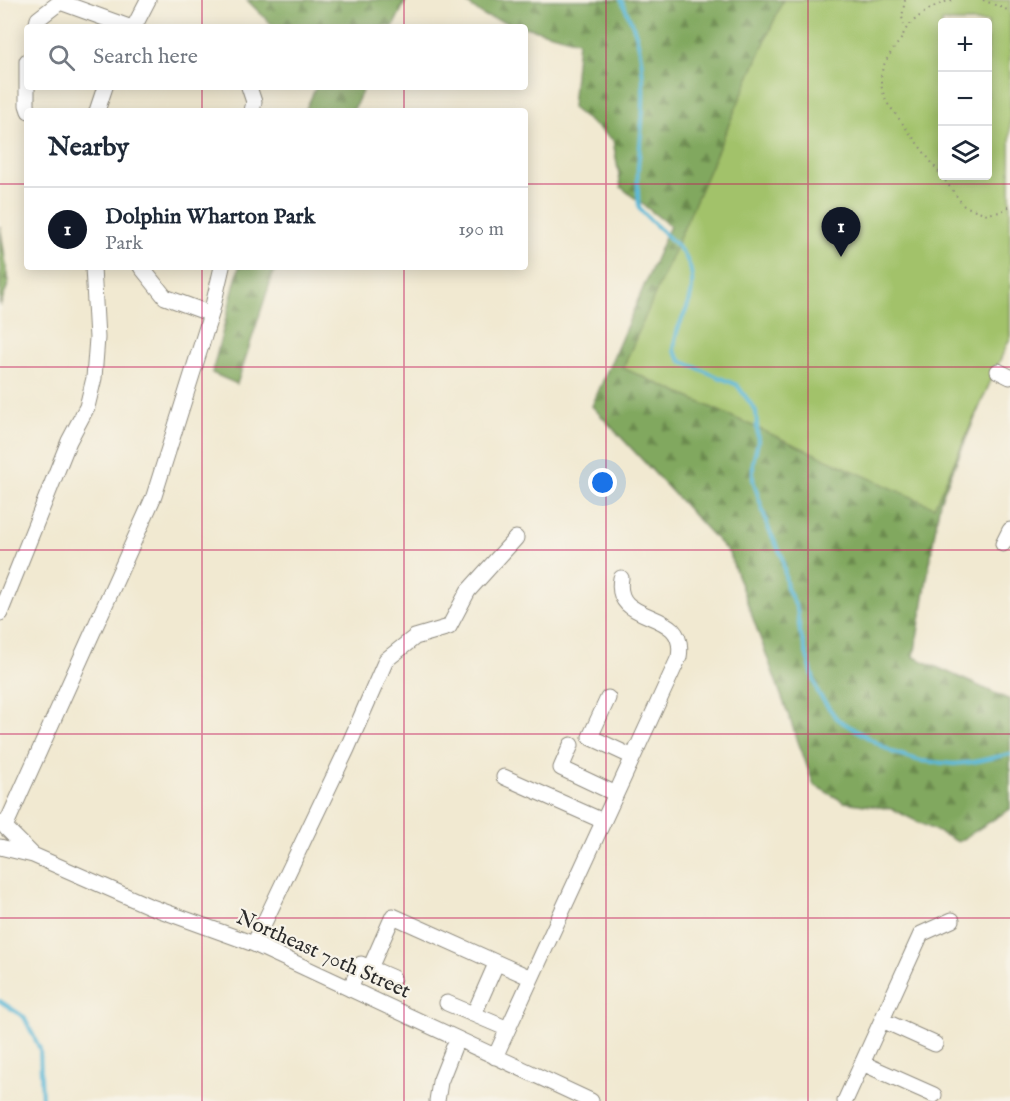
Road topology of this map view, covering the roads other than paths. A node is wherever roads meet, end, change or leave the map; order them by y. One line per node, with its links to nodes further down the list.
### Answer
1 (147, 0): 4 (street)
2 (37, 24): 3 (street)
3 (121, 24)
4 (135, 24)
5 (27, 90): 8 (street)
6 (104, 90): 9 (street)
7 (250, 90): 10 (street)
8 (28, 108)
9 (98, 108)
10 (253, 108)
11 (93, 270): 17 (street)
12 (143, 270): 14 (street)
13 (221, 270): 14 (street)
14 (211, 314): 24 (street)
15 (516, 538): 28 (street)
16 (621, 578): 20 (street)
17 (0, 613)
18 (608, 698): 20 (street)
19 (571, 745): 22 (street)
20 (633, 757): 22 (street)
21 (504, 777): 23 (street)
22 (616, 794): 23 (street)
23 (603, 821): 32 (street)
24 (3, 825): 26 (street)
25 (0, 847): 26 (street)
26 (33, 855): 28 (street, Northeast 70th Street)
27 (952, 920): 36 (street)
28 (254, 944): 33 (street, Northeast 70th Street)
29 (496, 964): 30 (street); 32 (street); 35 (street)
30 (370, 968): 31 (street); 33 (street)
31 (393, 978)
32 (531, 978): 37 (street)
33 (350, 989): 38 (street, Northeast 70th Street)
34 (447, 1003): 35 (street)
35 (474, 1014): 37 (street)
36 (882, 1020): 39 (street); 41 (street)
37 (508, 1029): 40 (street)
38 (457, 1039): 40 (street, Northeast 70th Street); 43 (street)
39 (935, 1044)
40 (495, 1056): 44 (street, Northeast 70th Street)
41 (862, 1063): 42 (street); 45 (street)
42 (934, 1095)
43 (436, 1101)
44 (591, 1101)
45 (845, 1101)

